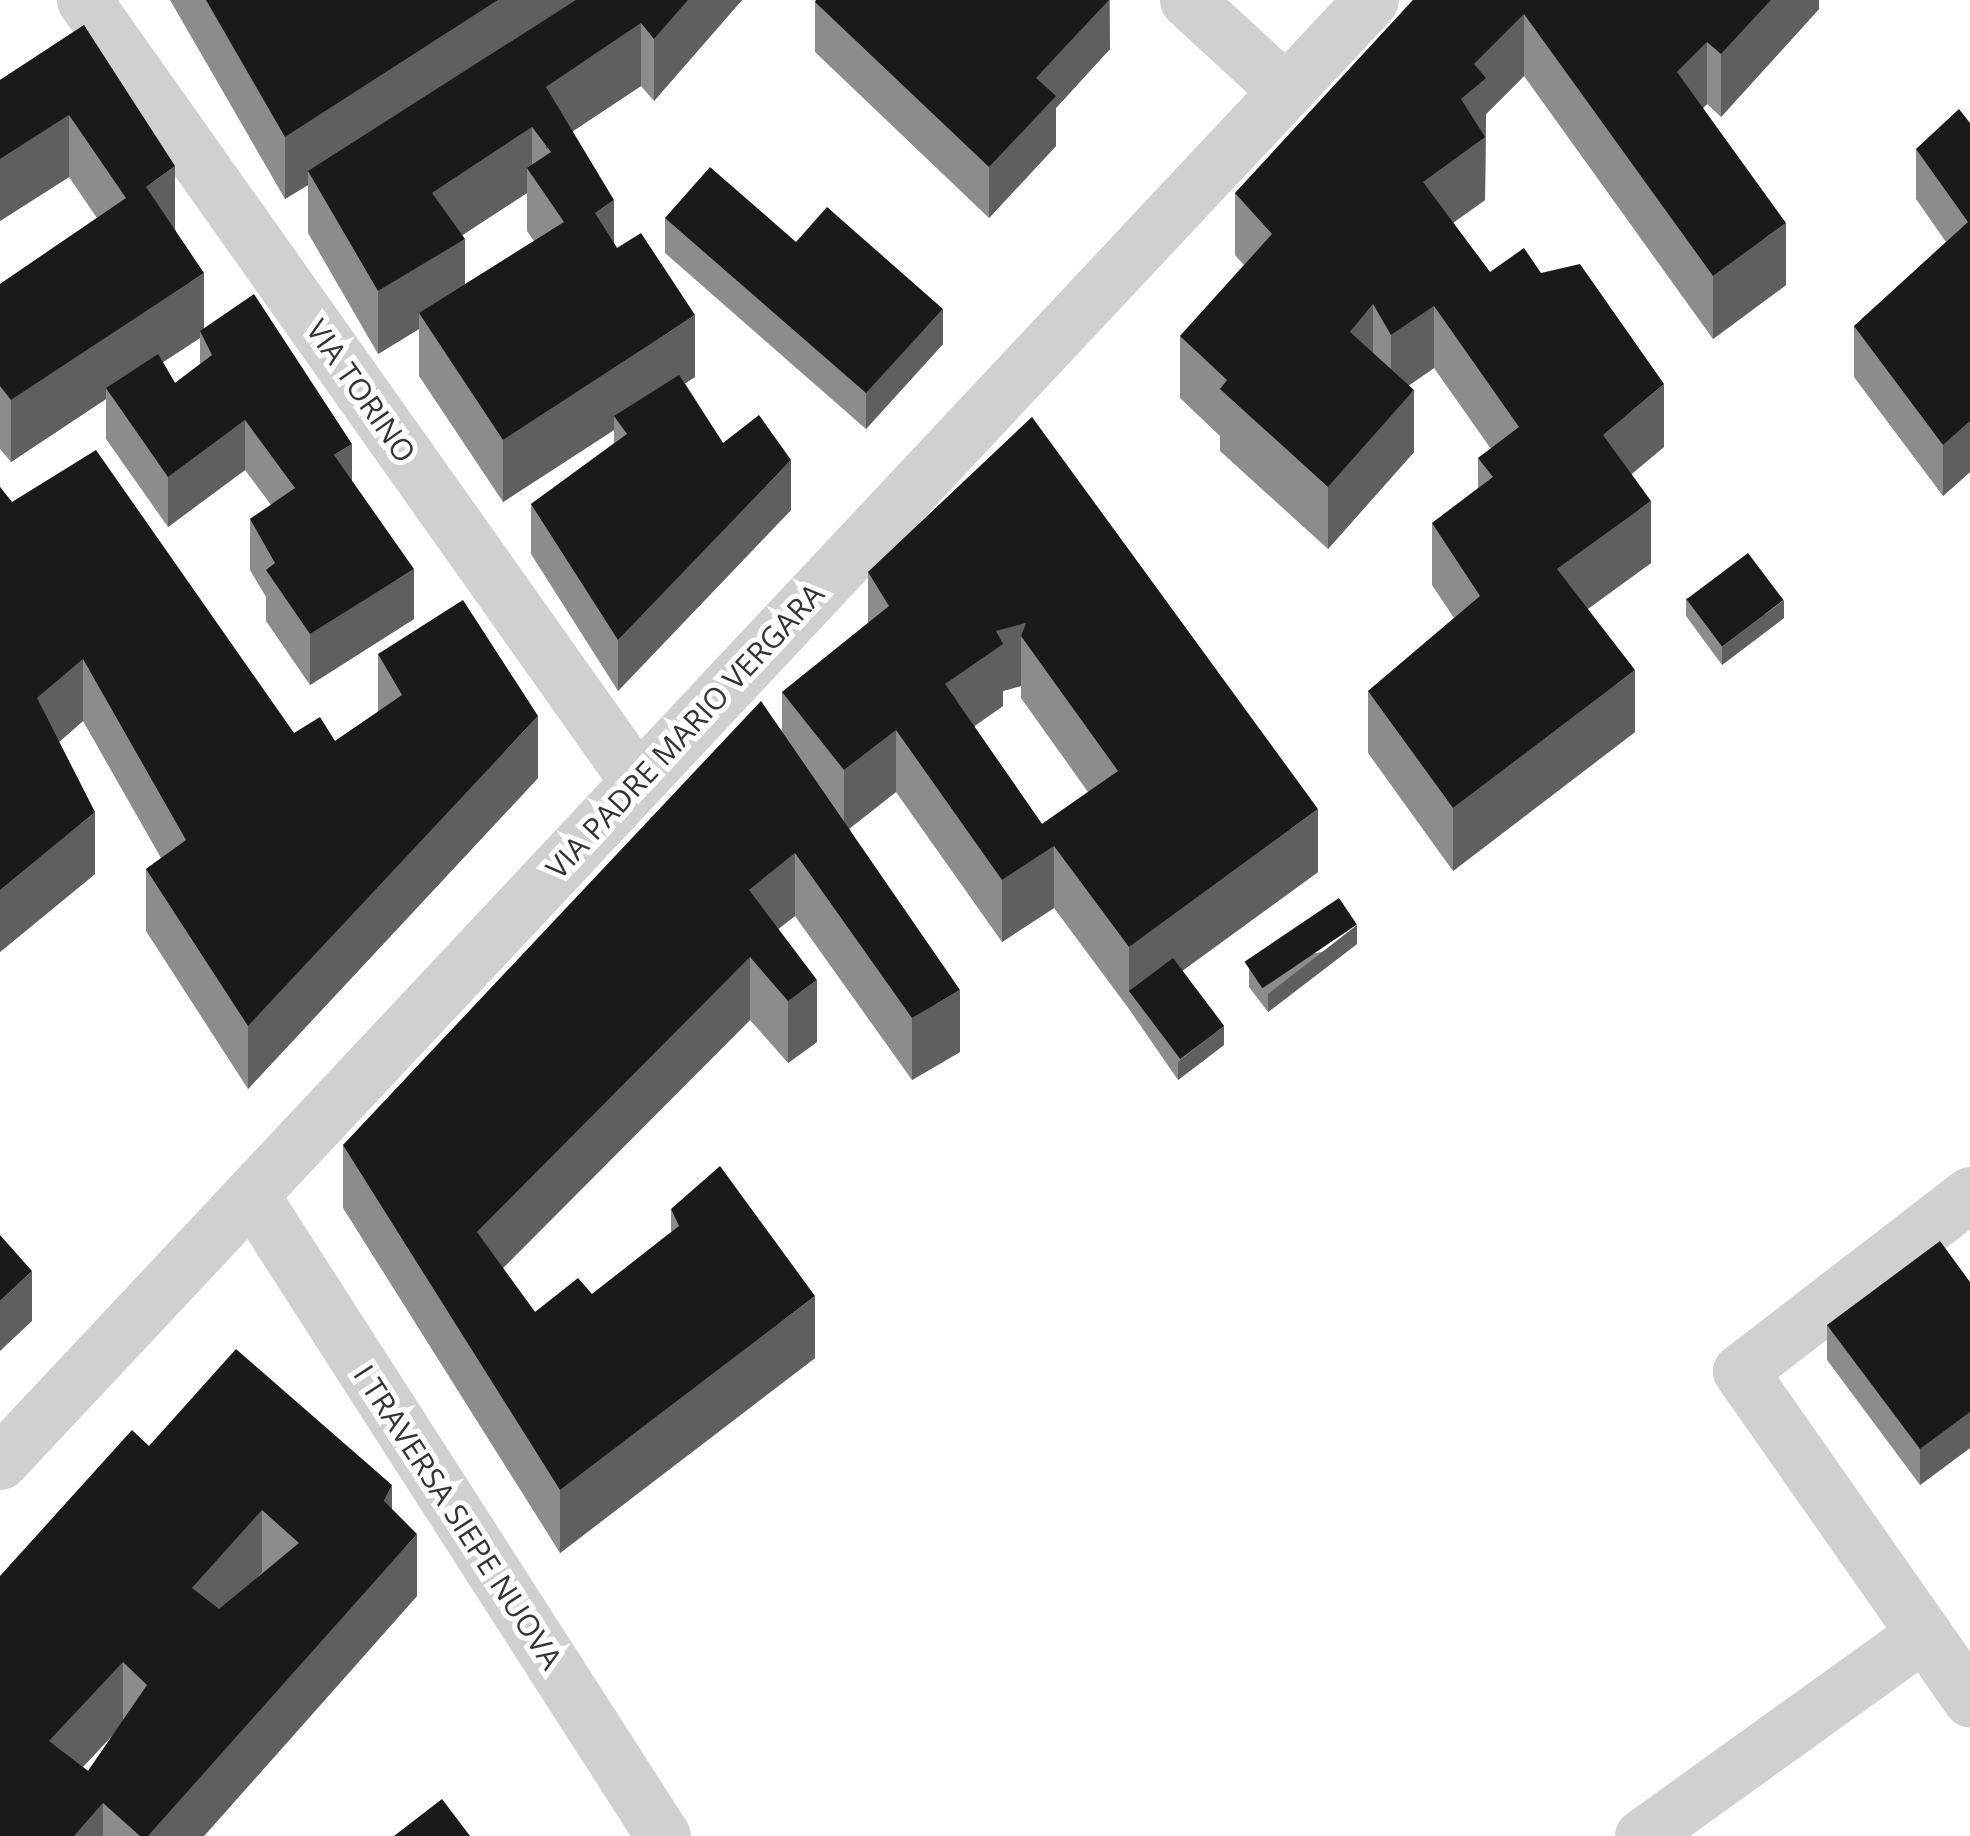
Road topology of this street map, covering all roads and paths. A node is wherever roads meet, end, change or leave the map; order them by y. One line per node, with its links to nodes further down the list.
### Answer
1 (84, 0): 5 (street, VIA TORINO)
2 (1186, 0): 4 (street)
3 (1371, 0): 4 (street, VIA PADRE MARIO VERGARA)
4 (1286, 90): 5 (street, VIA PADRE MARIO VERGARA)
5 (637, 782): 7 (street, VIA PADRE MARIO VERGARA)
6 (1970, 1194): 9 (street)
7 (252, 1197): 8 (street, VIA PADRE MARIO VERGARA); 11 (street, I TRAVERSA SIEPE NUOVA)
8 (0, 1462)
9 (1924, 1633): 10 (street); 12 (street)
10 (1970, 1700)
11 (662, 1836)
12 (1642, 1836)

